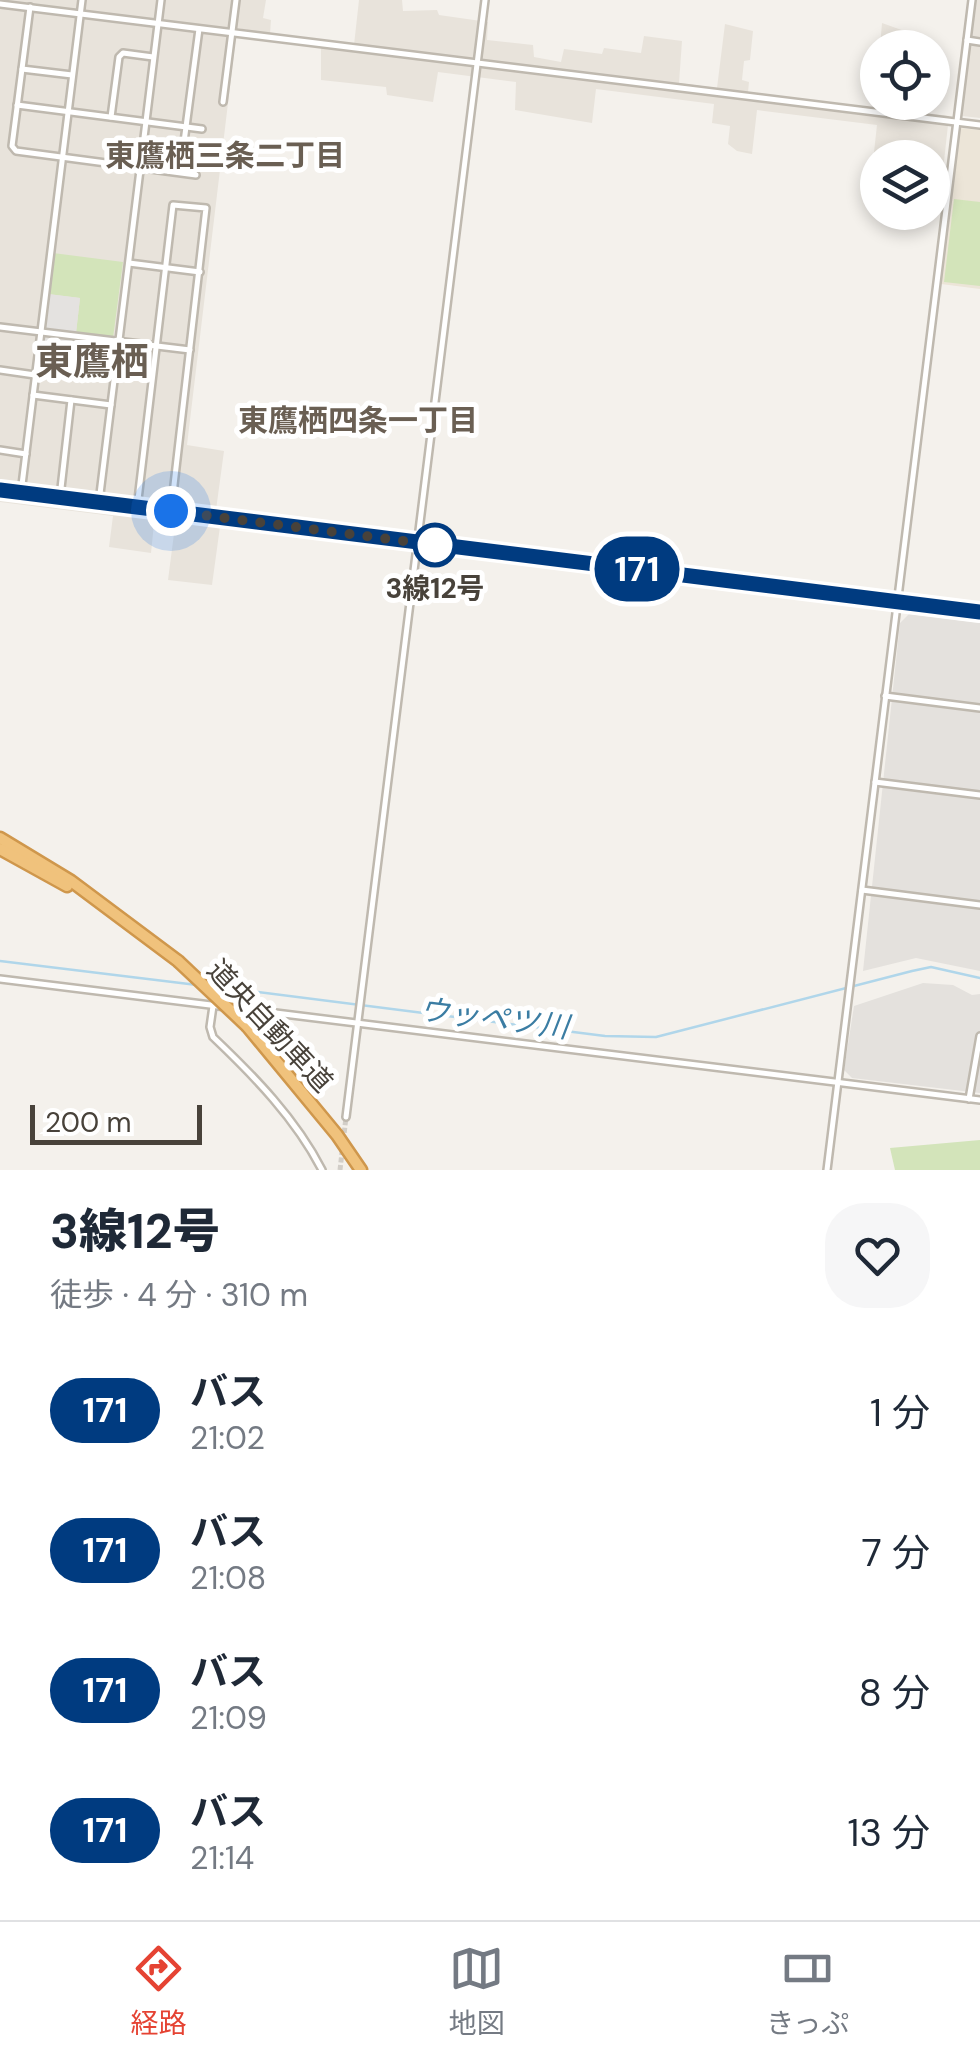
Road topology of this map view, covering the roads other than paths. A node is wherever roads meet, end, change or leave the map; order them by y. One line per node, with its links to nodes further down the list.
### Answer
1 (82, 0): 8 (street)
2 (161, 0): 9 (street)
3 (236, 0): 11 (street)
4 (485, 0): 15 (street)
5 (972, 0): 12 (street)
6 (0, 4): 7 (street)
7 (30, 7): 8 (street); 16 (street)
8 (81, 14): 9 (street); 17 (street)
9 (158, 23): 10 (street); 14 (street)
10 (199, 28): 11 (street); 25 (street)
11 (232, 33): 15 (street); 18 (street)
12 (966, 40): 13 (street); 23 (street)
13 (980, 42)
14 (154, 57): 21 (street); 22 (street)
15 (477, 63): 23 (street); 52 (street)
16 (22, 69): 17 (street); 19 (street)
17 (72, 75): 20 (street)
18 (222, 102)
19 (17, 105): 20 (street); 27 (street)
20 (68, 112): 21 (street); 27 (street)
21 (111, 117): 22 (street)
22 (146, 122): 25 (street); 28 (street)
23 (957, 122): 24 (street); 53 (street)
24 (980, 125)
25 (186, 127): 26 (street); 29 (street)
26 (202, 129)
27 (62, 158): 28 (street); 35 (street)
28 (141, 168): 29 (street); 31 (street)
29 (180, 172): 30 (street)
30 (196, 175)
31 (129, 262): 32 (street); 36 (street)
32 (166, 267): 33 (street); 33 (street); 37 (street)
33 (200, 272): 38 (street)
34 (0, 328): 35 (street)
35 (41, 332): 36 (street); 40 (street)
36 (119, 342): 37 (street); 43 (street)
37 (157, 346): 38 (street); 50 (street)
38 (190, 350): 51 (street)
39 (0, 370): 40 (street)
40 (35, 374): 41 (street)
41 (33, 395): 42 (street); 45 (street)
42 (71, 400): 43 (street); 48 (street)
43 (111, 405): 49 (street)
44 (0, 450): 45 (street)
45 (26, 454): 47 (street)
46 (0, 490): 47 (street)
47 (21, 493): 48 (street)
48 (60, 497): 49 (street)
49 (99, 502): 50 (street)
50 (138, 508): 51 (street)
51 (171, 511): 52 (street)
52 (418, 542): 53 (street); 66 (street)
53 (897, 602): 54 (street); 55 (street)
54 (980, 612)
55 (886, 696): 56 (street); 57 (street)
56 (980, 708)
57 (875, 782): 58 (street); 61 (street)
58 (980, 795)
59 (0, 838): 63 (highway, 道央自動車道)
60 (0, 849): 63 (highway, 道央自動車道)
61 (862, 890): 62 (street); 68 (street)
62 (980, 904)
63 (133, 925): 73 (highway, 道央自動車道, bridge)
64 (0, 979): 65 (street)
65 (213, 1006): 66 (street); 72 (street)
66 (358, 1023): 68 (street); 71 (street)
67 (980, 1036): 69 (street)
68 (838, 1083): 69 (street); 74 (street)
69 (969, 1099): 70 (street)
70 (980, 1100)
71 (346, 1117)
72 (322, 1170)
73 (360, 1170)
74 (827, 1170)

